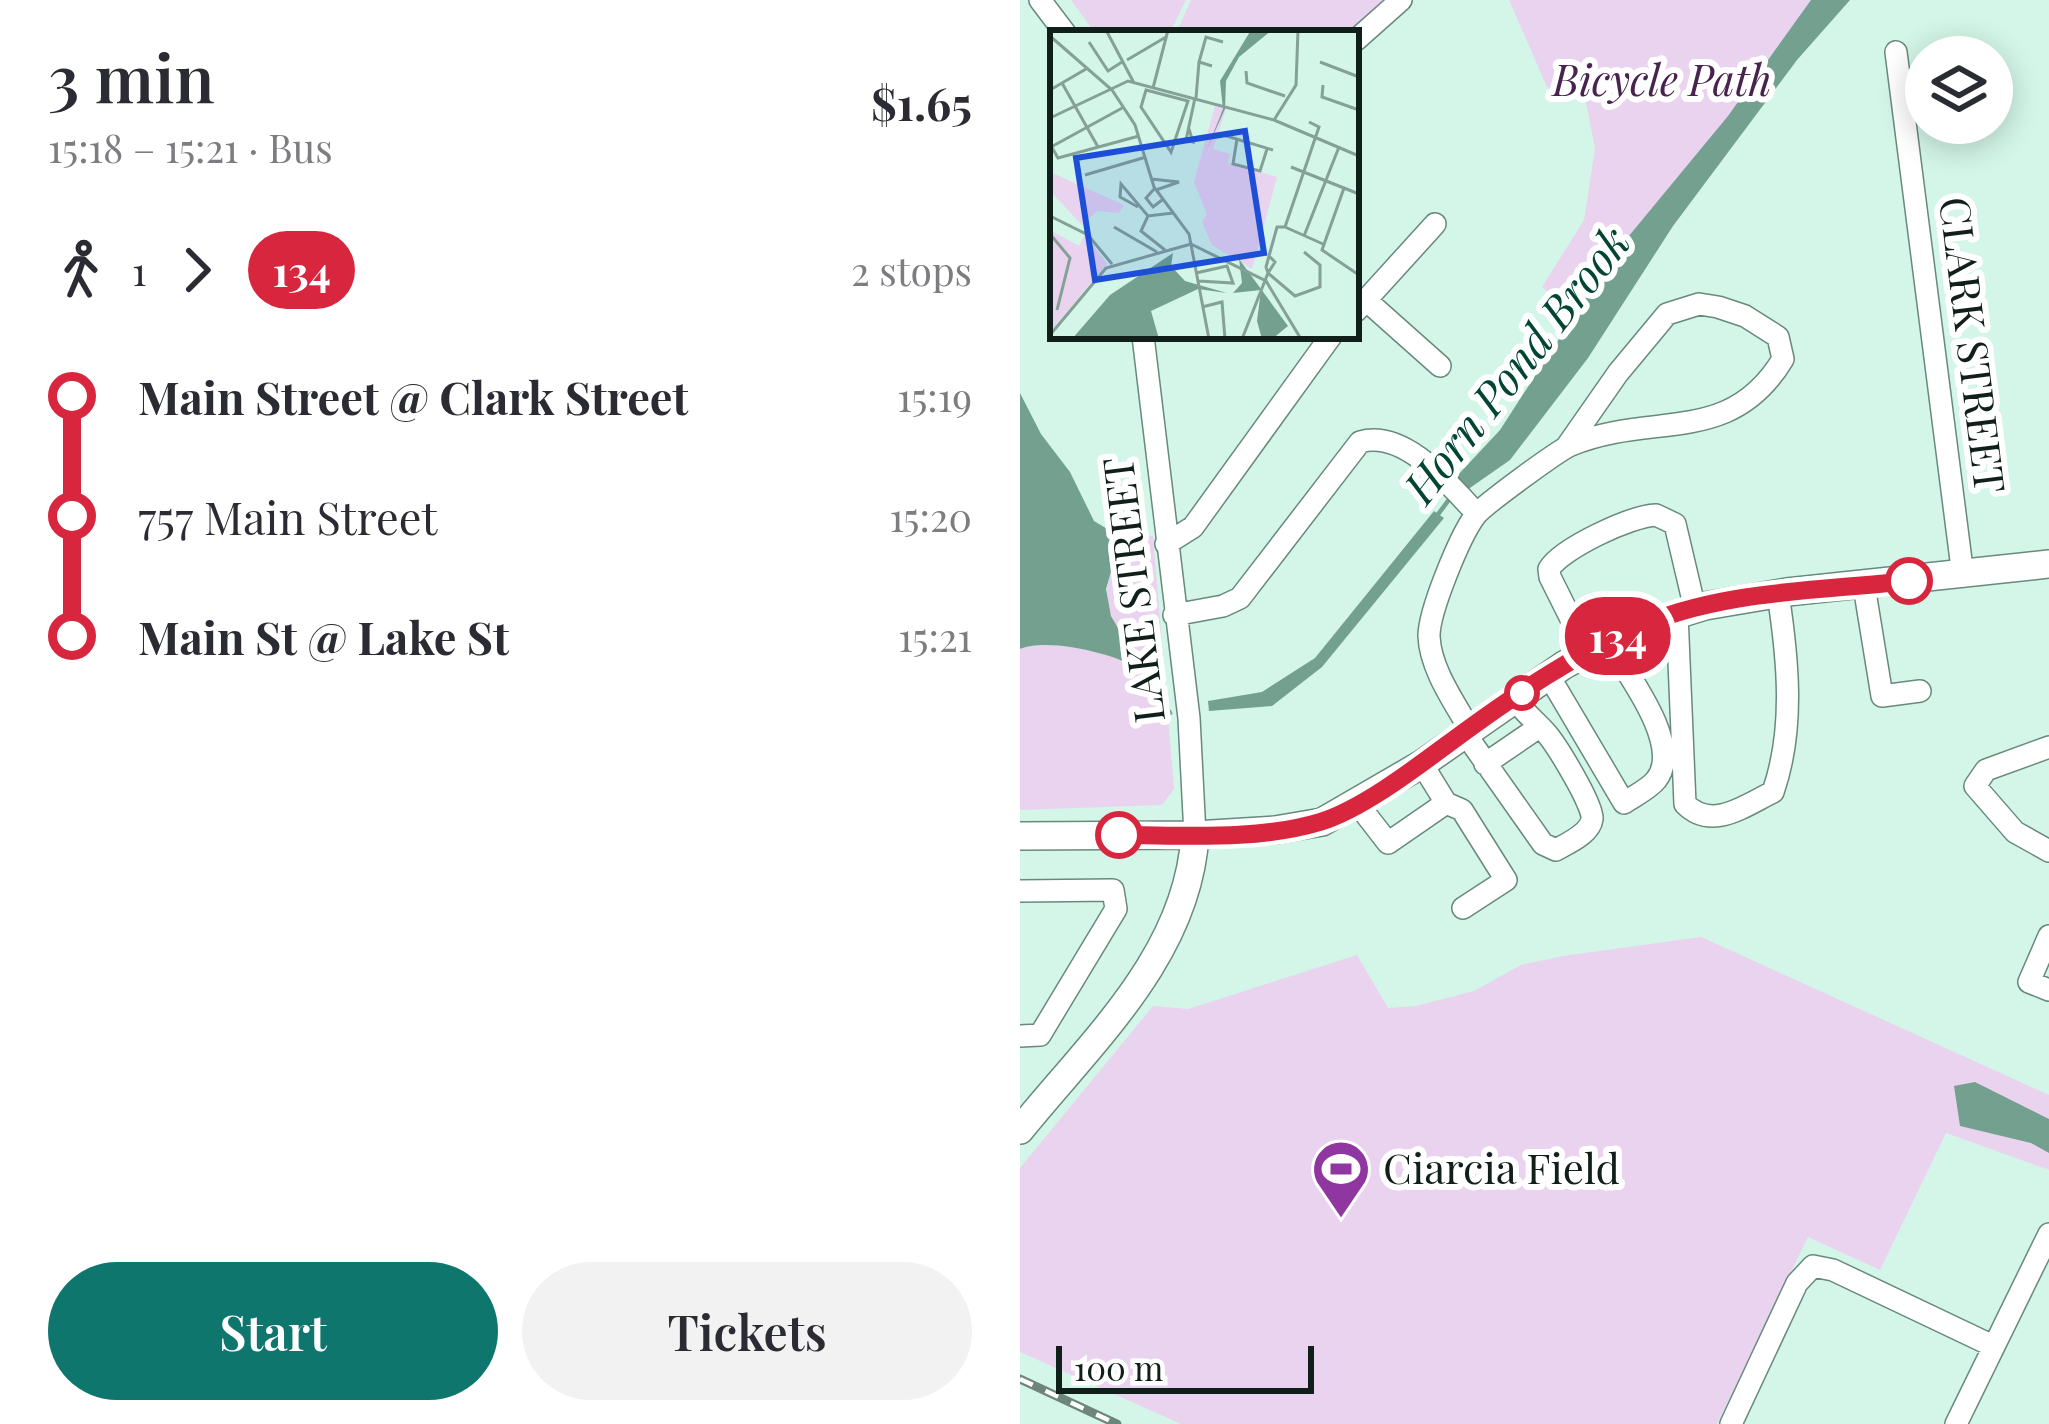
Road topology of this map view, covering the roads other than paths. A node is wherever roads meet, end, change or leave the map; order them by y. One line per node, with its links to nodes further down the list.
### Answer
1 (1040, 0): 3 (street)
2 (1401, 0): 4 (street)
3 (1063, 30)
4 (1359, 37)
5 (1896, 52): 15 (street, CLARK STREET)
6 (1436, 224): 7 (street)
7 (1362, 306): 10 (street)
8 (1143, 339): 13 (street, LAKE STREET)
9 (1329, 339): 13 (street)
10 (1440, 366)
11 (1567, 446): 11 (street); 12 (street)
12 (1462, 499): 19 (street); 25 (street)
13 (1166, 544): 19 (street, LAKE STREET)
14 (2049, 564): 15 (main road)
15 (1963, 576): 16 (main road)
16 (1864, 586): 17 (main road); 22 (street)
17 (1778, 594): 18 (main road); 18 (street)
18 (1686, 612): 20 (main road); 20 (street)
19 (1174, 615): 31 (street, LAKE STREET)
20 (1598, 647): 21 (main road); 21 (street)
21 (1549, 676): 23 (main road)
22 (1921, 691)
23 (1514, 698): 24 (street); 25 (main road)
24 (1539, 727): 28 (street); 28 (street)
25 (1467, 730): 27 (main road); 28 (street)
26 (2049, 747): 33 (street)
27 (1421, 764): 29 (main road); 30 (street)
28 (1484, 764)
29 (1357, 803): 30 (street); 31 (main road)
30 (1446, 803): 35 (street)
31 (1195, 835): 32 (main road); 39 (main road)
32 (1020, 836)
33 (2049, 851)
34 (1020, 891): 38 (street)
35 (1462, 908)
36 (2049, 936): 37 (street)
37 (2049, 990)
38 (1020, 1036)
39 (1026, 1112)
40 (2049, 1234): 41 (street)
41 (1993, 1346): 42 (street); 43 (street)
42 (1731, 1424)
43 (1955, 1424)

